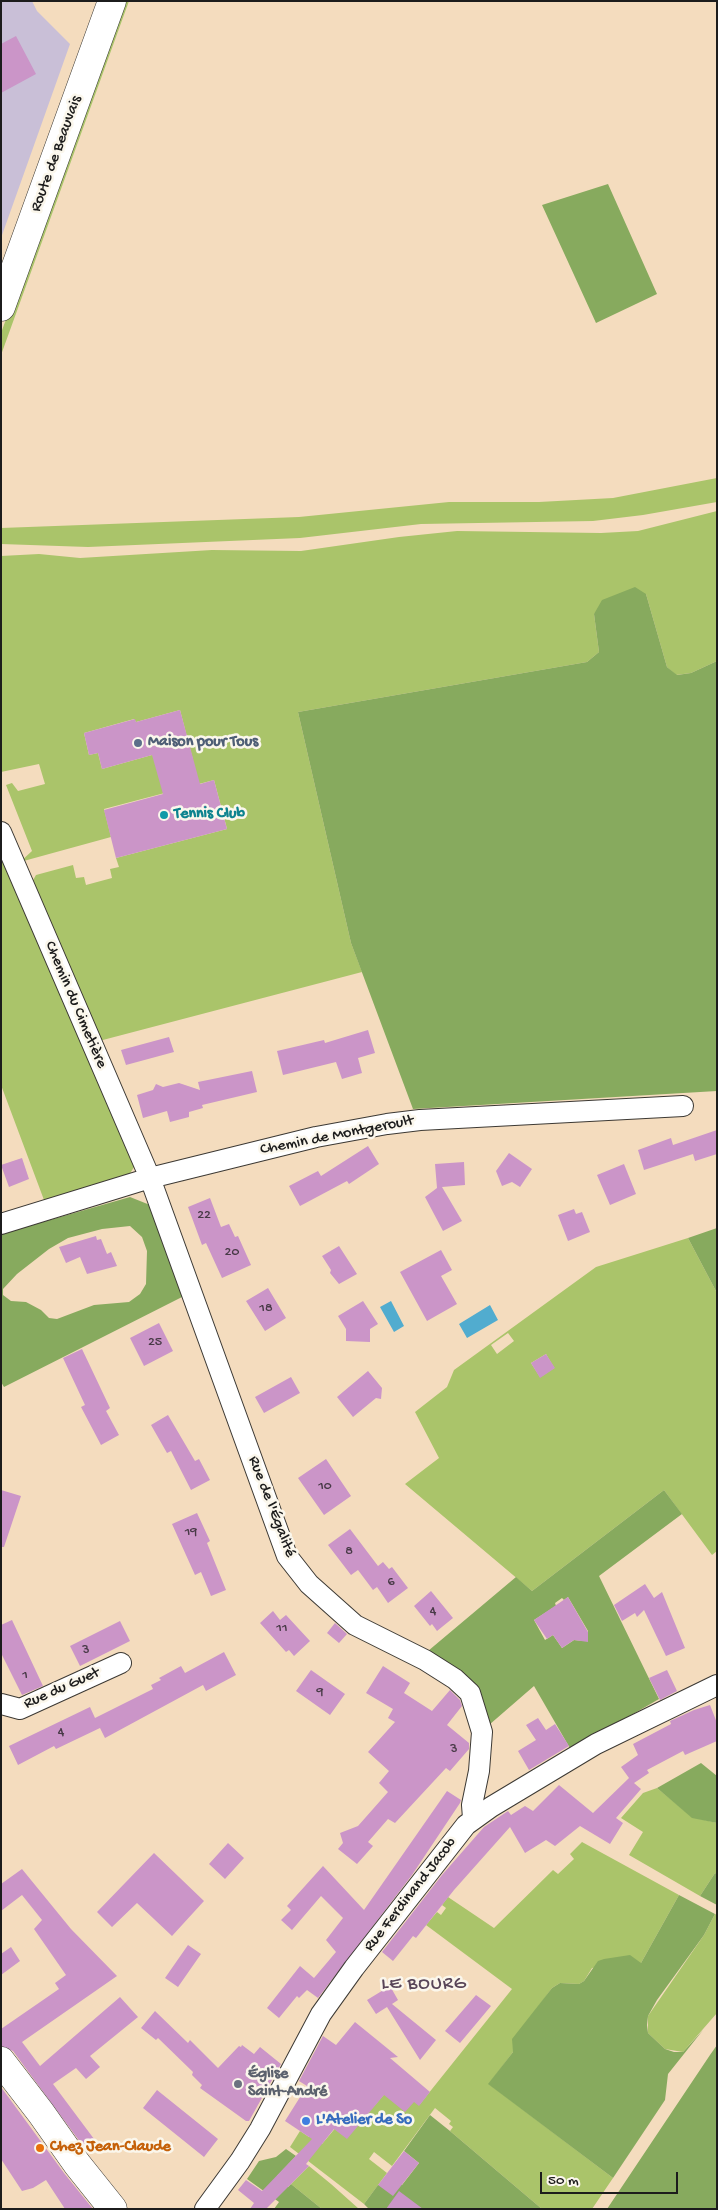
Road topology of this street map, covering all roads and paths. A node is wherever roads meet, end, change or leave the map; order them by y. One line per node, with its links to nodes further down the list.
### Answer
1 (112, 1): 2 (main road, Route de Beauvais)
2 (1, 307)
3 (1, 832): 5 (street, Chemin du Cimetière)
4 (683, 1106): 5 (street, Chemin de Montgeroult)
5 (150, 1178): 6 (street, Chemin de Montgeroult); 10 (street, Rue de l'Égalité)
6 (1, 1224)
7 (121, 1663): 9 (street, Rue du Guet)
8 (717, 1685): 10 (street, Rue Ferdinand Jacob)
9 (1, 1704)
10 (474, 1818): 13 (street, Rue Ferdinand Jacob)
11 (1, 2061): 12 (main road)
12 (113, 2209)
13 (205, 2209)

